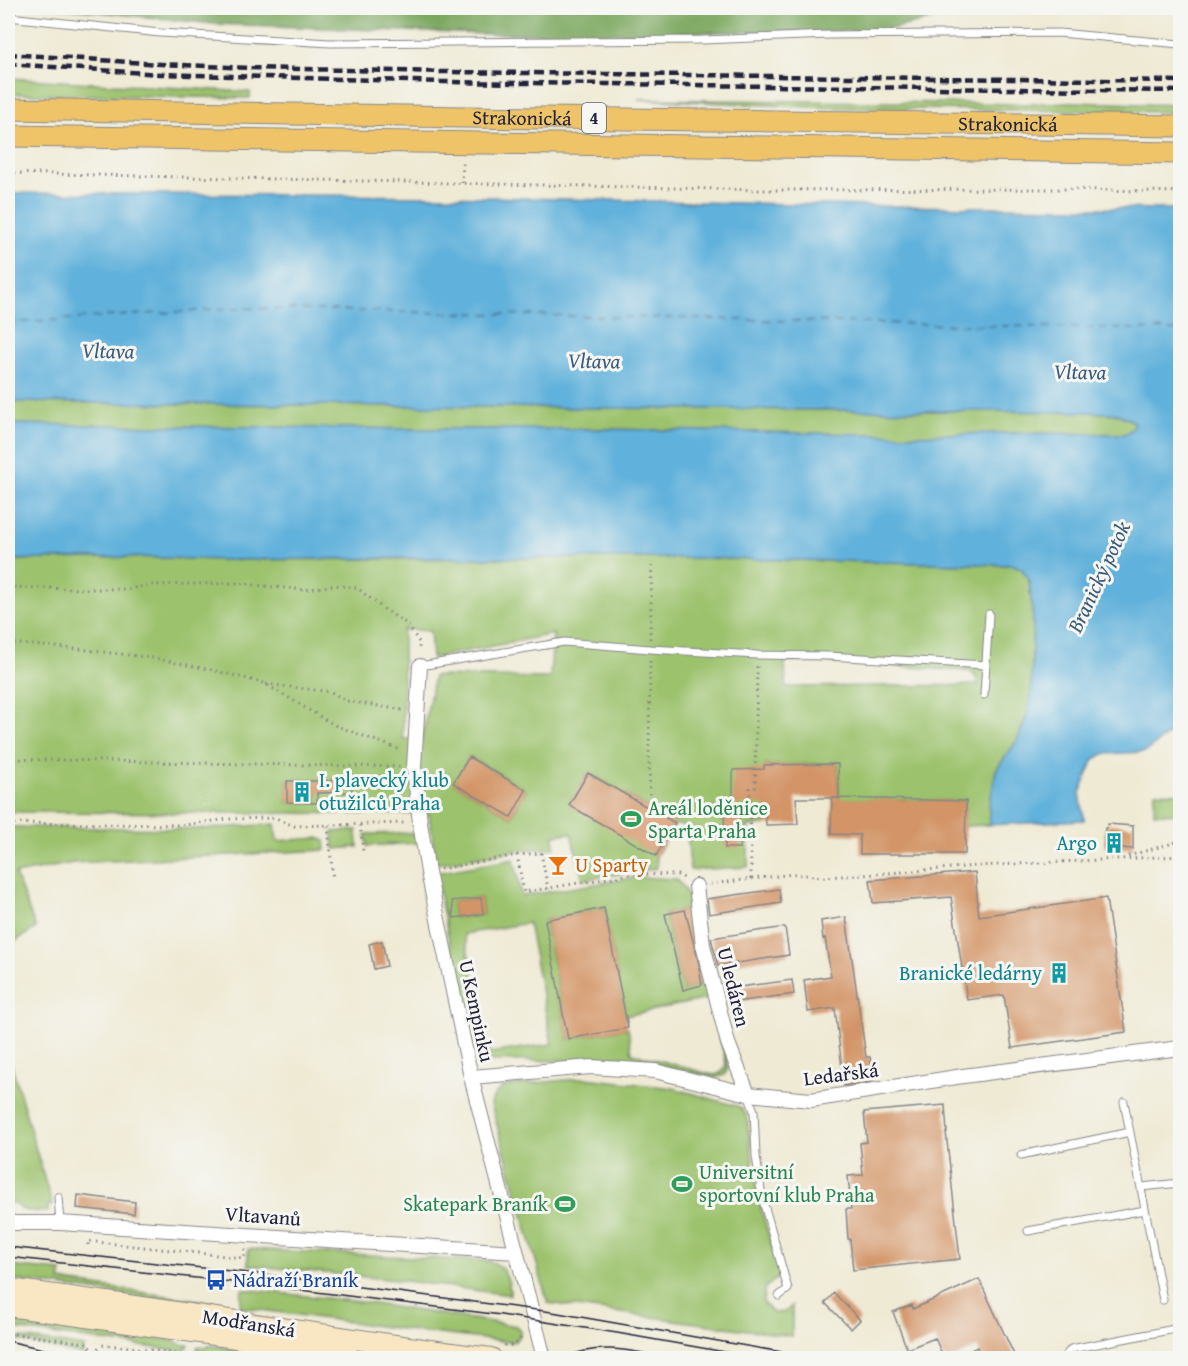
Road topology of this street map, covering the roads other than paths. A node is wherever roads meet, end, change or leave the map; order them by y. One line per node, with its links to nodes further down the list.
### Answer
1 (8, 17): 2 (lane)
2 (1180, 44)
3 (8, 109): 4 (main road, Strakonická / 4)
4 (1180, 126)
5 (8, 136): 6 (main road, Strakonická / 4)
6 (1180, 153)
7 (989, 614): 8 (lane)
8 (986, 665): 9 (lane); 10 (lane)
9 (420, 666): 13 (street, U Kempinku)
10 (984, 695)
11 (696, 886): 14 (street, U ledáren)
12 (1180, 1048): 14 (street, Ledařská)
13 (471, 1077): 14 (street, Ledařská); 25 (street, U Kempinku)
14 (748, 1094): 27 (lane)
15 (1124, 1102): 16 (lane)
16 (1130, 1132): 17 (lane); 19 (lane)
17 (1021, 1155)
18 (1180, 1184): 19 (lane)
19 (1141, 1188): 21 (lane)
20 (58, 1197): 23 (lane)
21 (1145, 1209): 24 (lane); 28 (lane)
22 (9, 1219): 23 (street, Vltavanů)
23 (60, 1223): 25 (street, Vltavanů)
24 (1028, 1232)
25 (516, 1252): 35 (street, U Kempinku)
26 (8, 1288): 30 (main road, Modřanská)
27 (779, 1296)
28 (1163, 1300)
29 (8, 1306): 33 (main road, Modřanská)
30 (230, 1319): 31 (lane); 34 (main road, Modřanská)
31 (311, 1324)
32 (1180, 1328): 36 (lane)
33 (351, 1359)
34 (491, 1359)
35 (544, 1359)
36 (1064, 1359)

